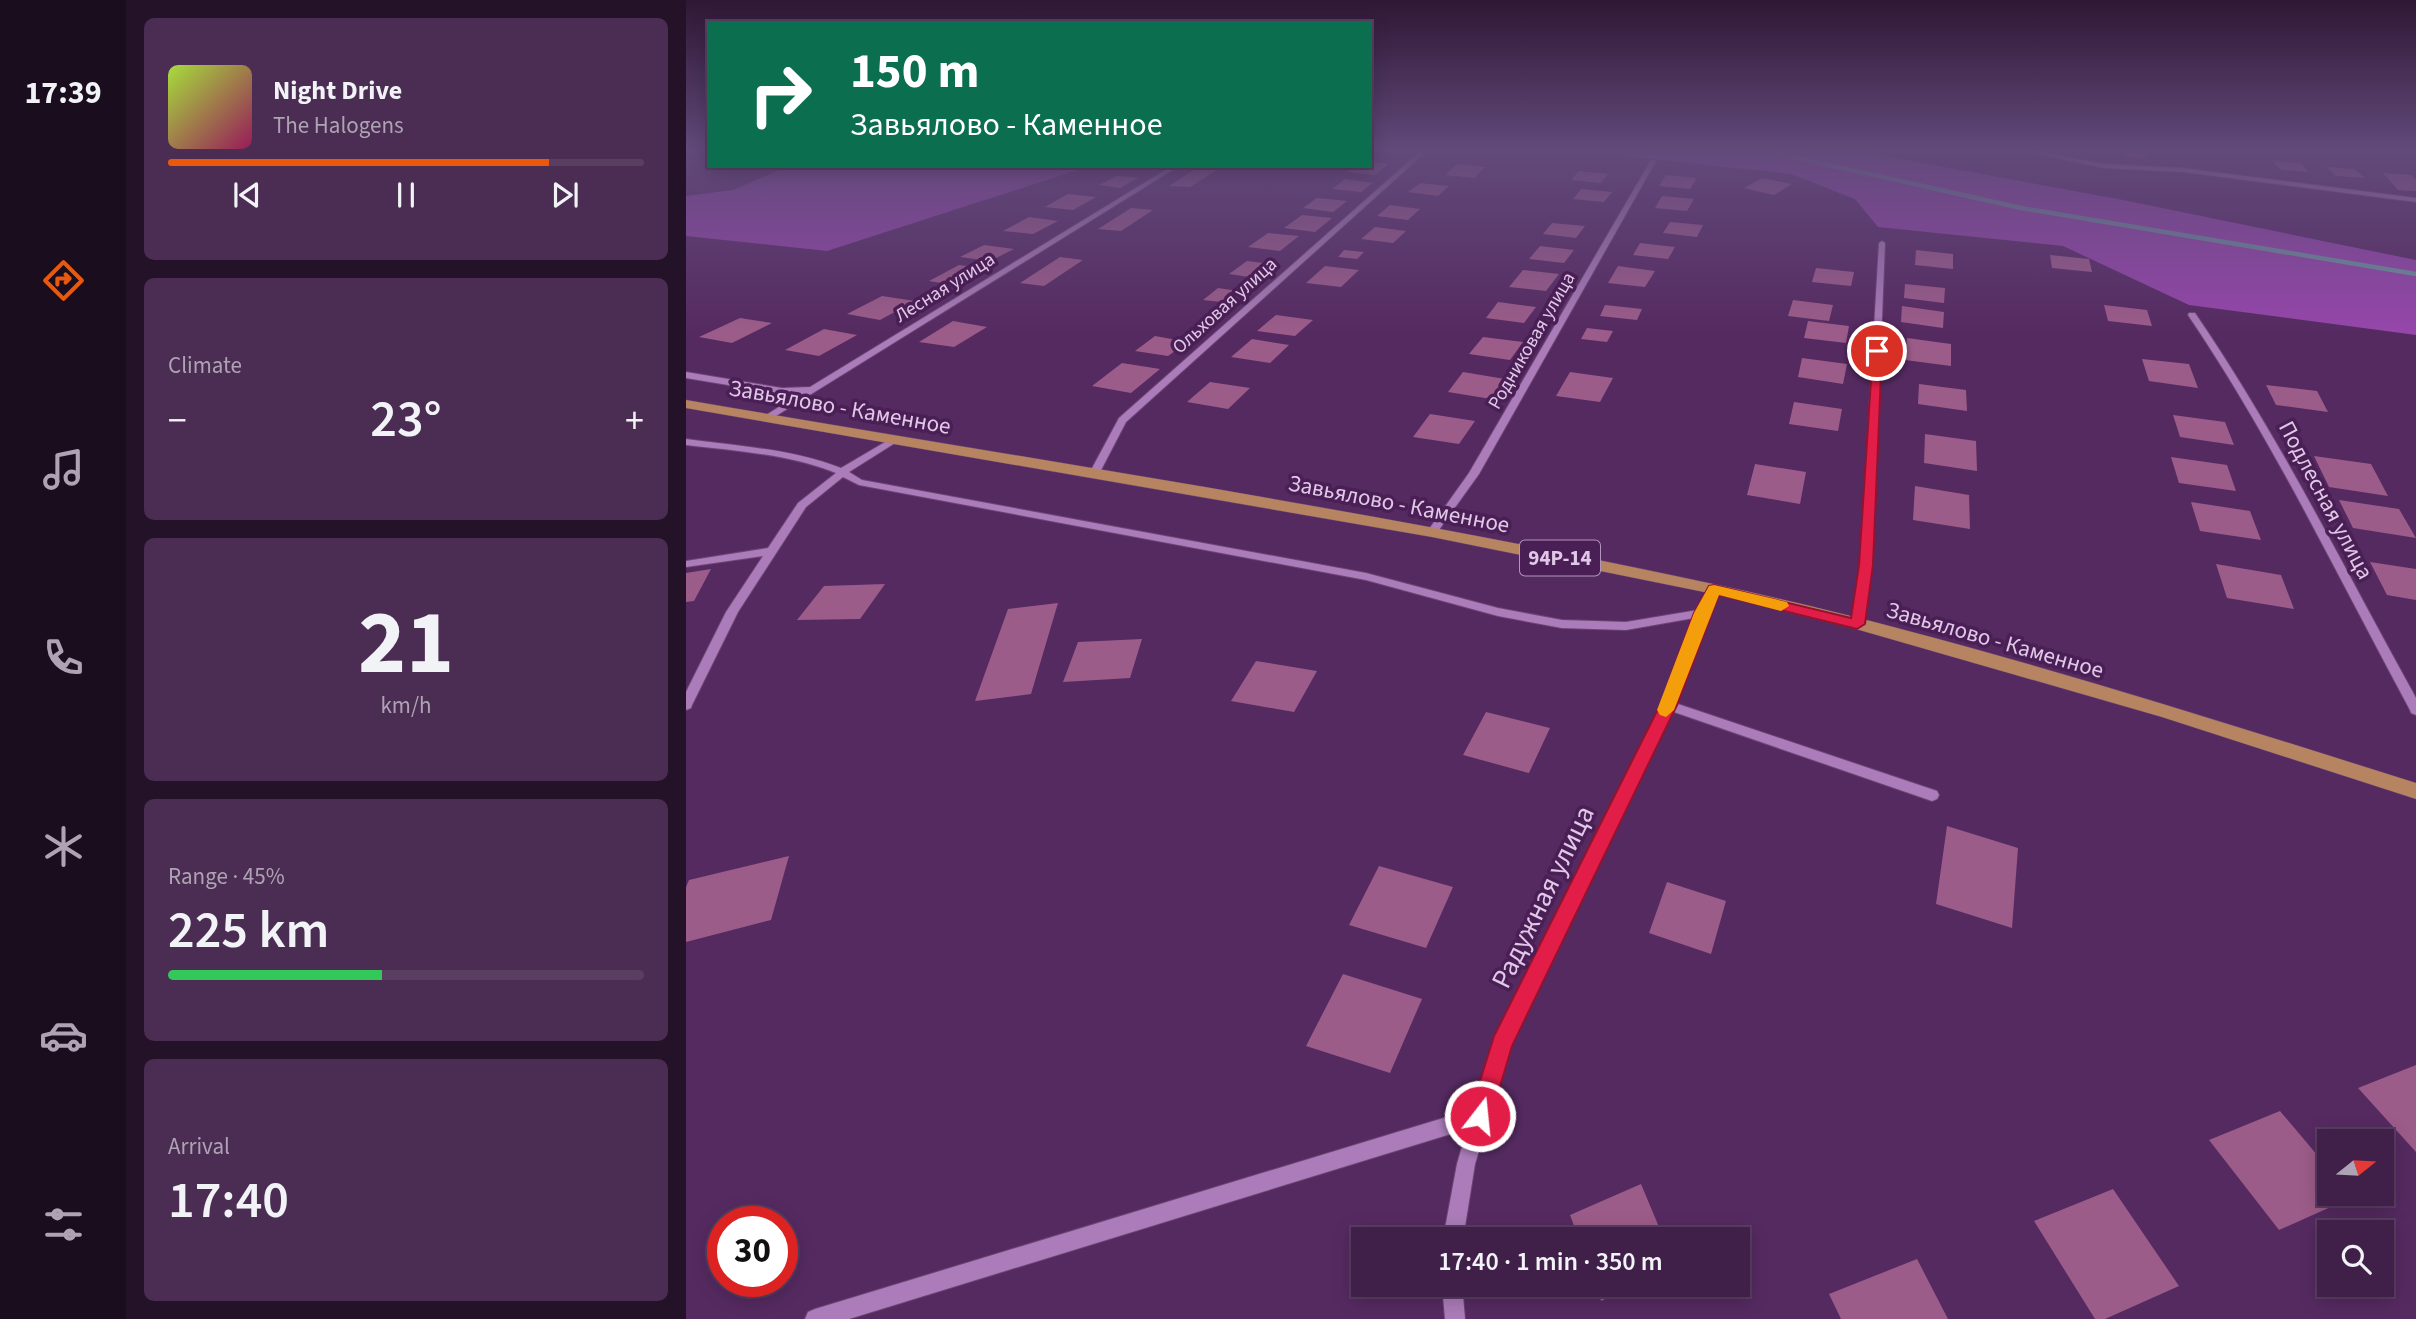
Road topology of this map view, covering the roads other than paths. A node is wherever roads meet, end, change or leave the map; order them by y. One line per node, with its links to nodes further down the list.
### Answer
1 (1104, 211): 7 (street, Лесная улица)
2 (1357, 211): 13 (street, Ольховая улица)
3 (1624, 211): 14 (street, Родниковая улица)
4 (1882, 243): 19 (street)
5 (2192, 315): 23 (street, Подлесная улица)
6 (686, 375): 7 (street)
7 (813, 390): 9 (street, Лесная улица)
8 (686, 404): 9 (main road, Завьялово - Каменное / 94Р-14)
9 (768, 417): 10 (main road, Завьялово - Каменное / 94Р-14)
10 (892, 441): 12 (street); 13 (main road, Завьялово - Каменное / 94Р-14)
11 (686, 442): 12 (street)
12 (844, 471): 15 (street); 18 (street)
13 (1095, 472): 14 (main road, Завьялово - Каменное / 94Р-14)
14 (1432, 532): 17 (main road, Завьялово - Каменное / 94Р-14)
15 (772, 551): 16 (street); 20 (street)
16 (686, 564)
17 (1714, 589): 18 (street, Радужная улица); 19 (main road, Завьялово - Каменное / 94Р-14)
18 (1702, 613): 22 (street, Радужная улица)
19 (1857, 624): 24 (main road, Завьялово - Каменное / 94Р-14)
20 (691, 680): 21 (street)
21 (686, 705)
22 (1668, 705): 25 (street); 26 (street, Радужная улица)
23 (2416, 709)
24 (2416, 791)
25 (1932, 795)
26 (1480, 1116): 27 (street, Радужная улица); 29 (street)
27 (1455, 1227)
28 (1453, 1297): 30 (street)
29 (815, 1319)
30 (1455, 1319)

